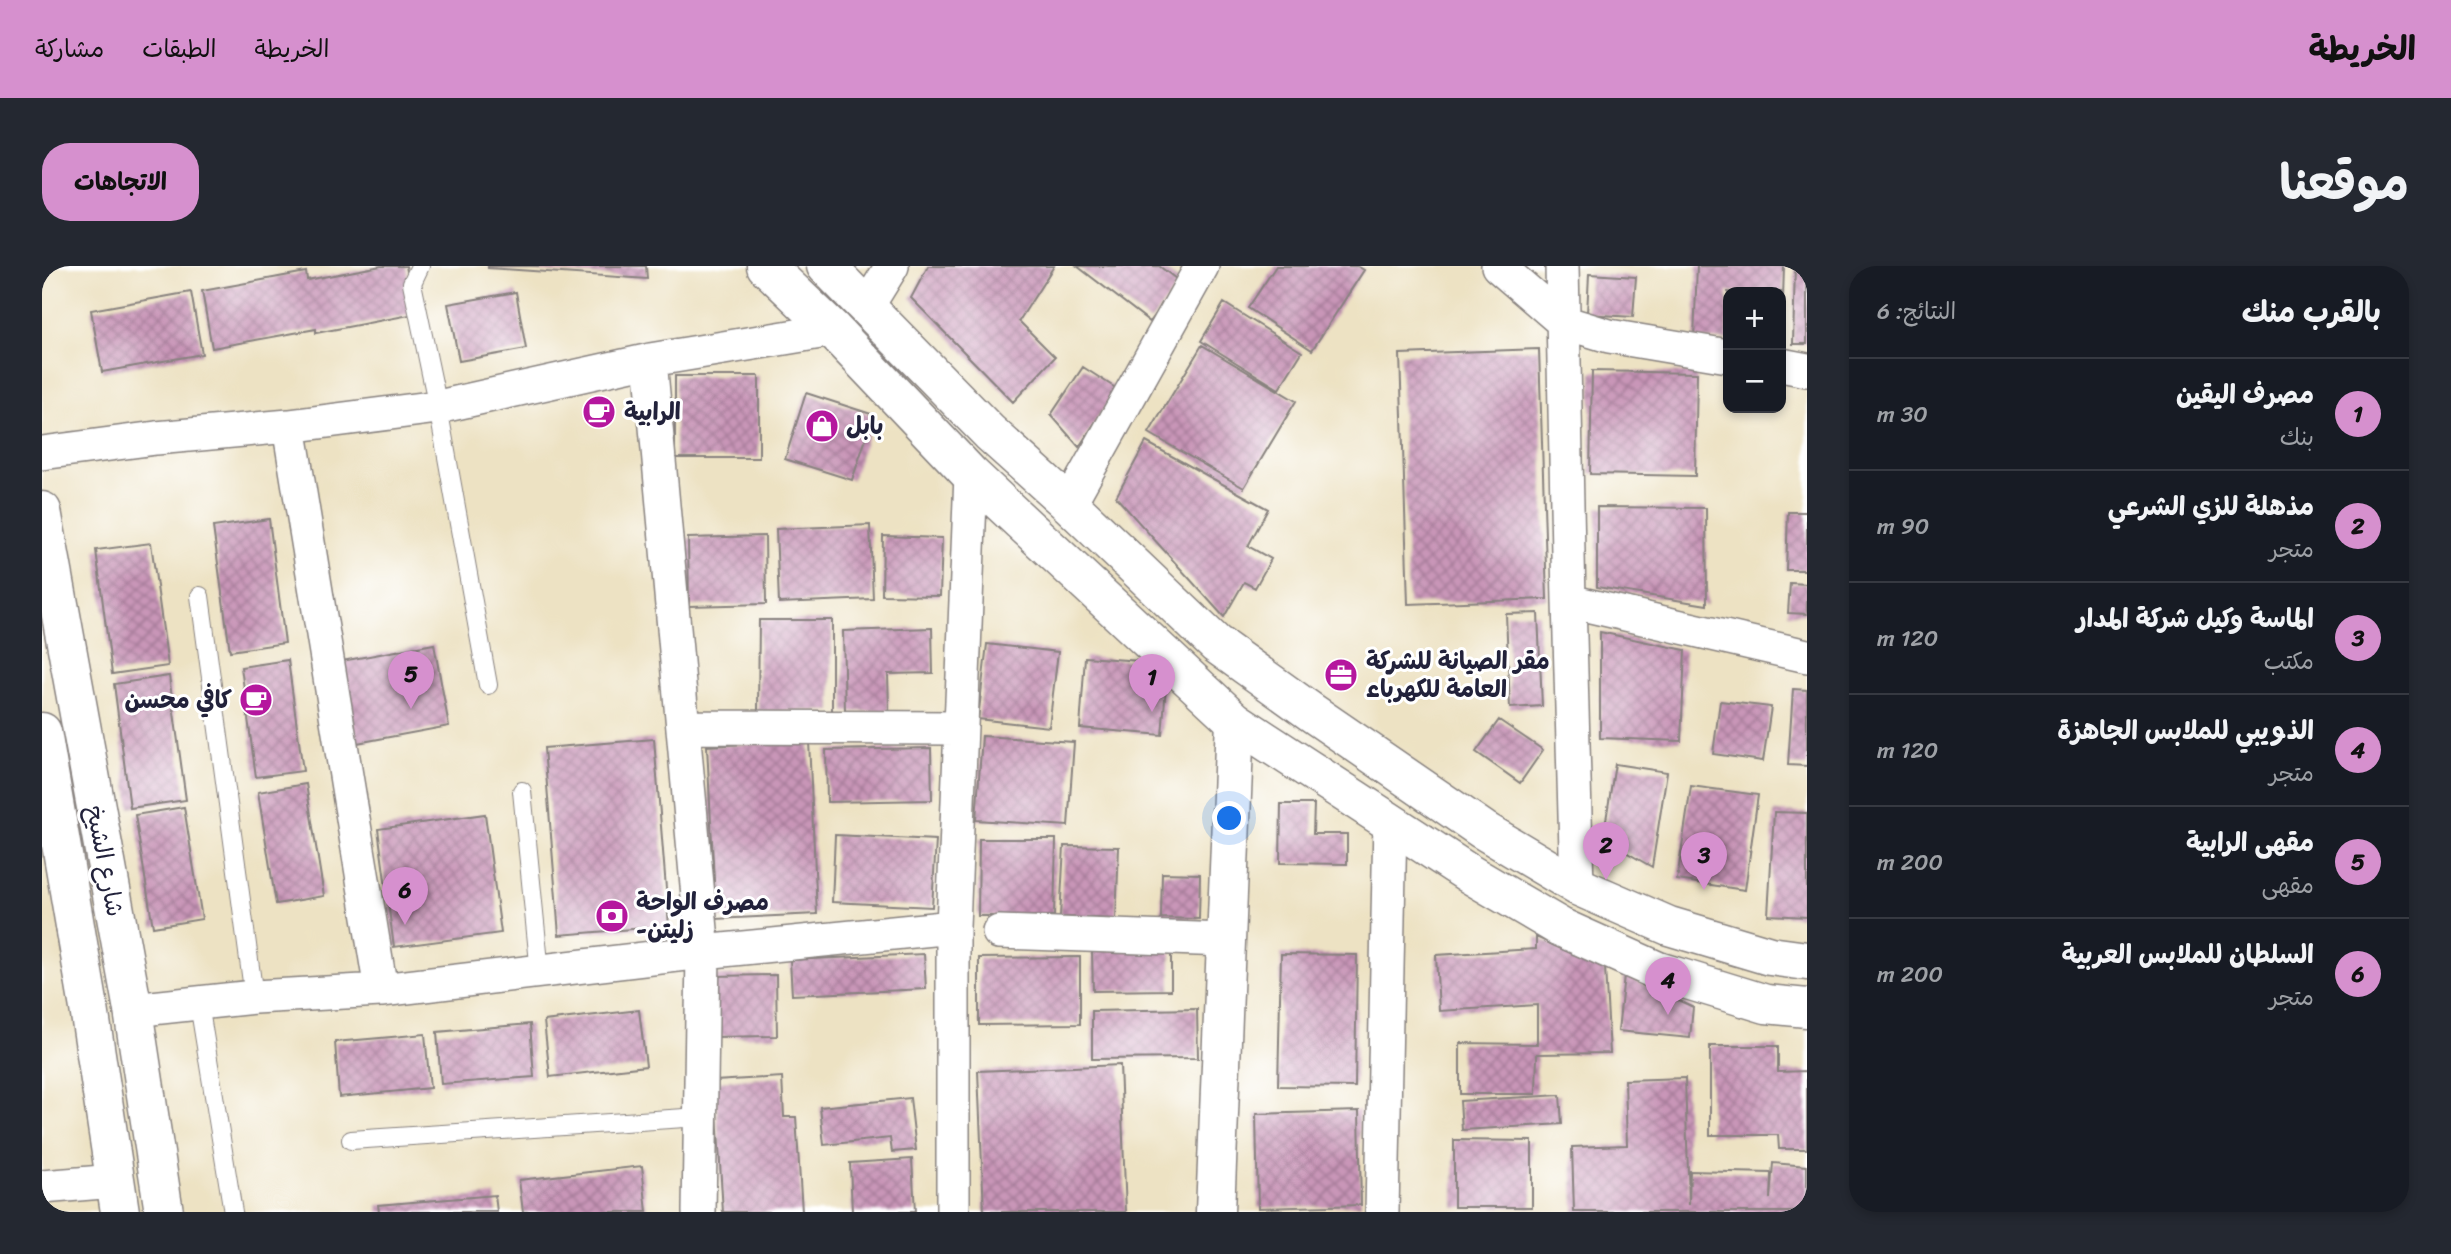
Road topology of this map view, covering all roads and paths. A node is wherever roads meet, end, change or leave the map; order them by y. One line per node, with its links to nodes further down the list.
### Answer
1 (420, 266): 15 (lane)
2 (766, 266): 10 (main road)
3 (826, 266): 8 (main road)
4 (892, 266): 8 (street)
5 (1202, 266): 19 (street)
6 (1498, 266): 9 (street)
7 (1562, 266): 9 (street)
8 (866, 308): 19 (main road)
9 (1563, 322): 11 (street); 22 (street)
10 (833, 330): 12 (street); 18 (main road)
11 (1723, 355)
12 (650, 360): 15 (street); 26 (street)
13 (1786, 366): 14 (street)
14 (1807, 370)
15 (438, 407): 16 (street); 24 (lane)
16 (289, 426): 17 (street); 38 (street)
17 (42, 453)
18 (971, 475): 25 (main road); 27 (street)
19 (1069, 504): 31 (main road)
20 (42, 511): 42 (main road, شارع الشيخ)
21 (200, 596): 39 (lane)
22 (1569, 601): 23 (street); 31 (street)
23 (1807, 656)
24 (488, 685)
25 (1235, 721): 30 (main road); 34 (main road)
26 (682, 727): 27 (street); 35 (street)
27 (961, 728): 32 (street)
28 (42, 732): 46 (main road, شارع الشيخ)
29 (522, 791): 37 (lane)
30 (1390, 821): 41 (main road); 52 (street)
31 (1577, 886): 36 (main road)
32 (953, 927): 35 (street); 50 (street)
33 (999, 932): 34 (street)
34 (1226, 940): 51 (main road)
35 (703, 952): 37 (street); 43 (street)
36 (1807, 961)
37 (540, 973): 38 (street)
38 (381, 990): 39 (street)
39 (254, 997): 40 (street)
40 (199, 1004): 42 (street); 48 (lane)
41 (1807, 1008)
42 (133, 1010): 47 (main road, شارع الشيخ)
43 (700, 1117): 44 (lane); 49 (street)
44 (351, 1140)
45 (42, 1187): 46 (street)
46 (117, 1197)
47 (164, 1212)
48 (233, 1212)
49 (699, 1212)
50 (953, 1212)
51 (1215, 1212)
52 (1382, 1212)

